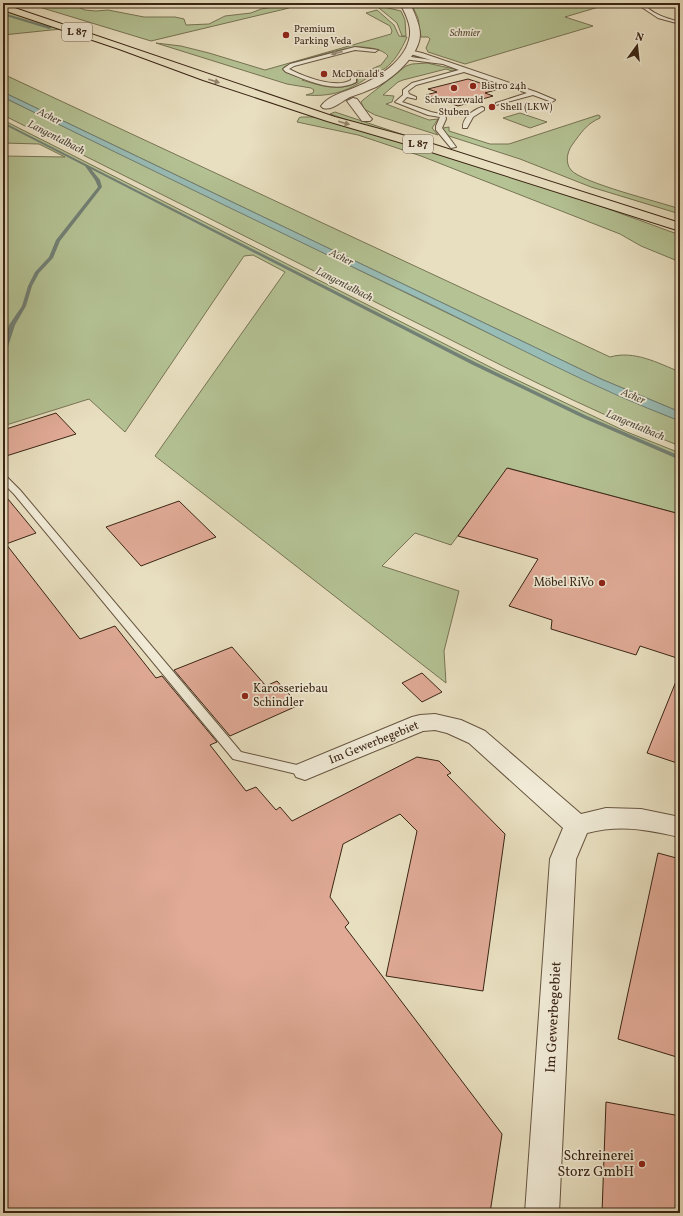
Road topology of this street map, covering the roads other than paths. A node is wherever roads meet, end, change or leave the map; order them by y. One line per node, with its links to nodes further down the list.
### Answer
1 (9, 3): 13 (main road, L 87)
2 (367, 3): 3 (lane)
3 (405, 3): 8 (street)
4 (642, 3): 6 (lane)
5 (3, 8): 23 (main road, L 87, one-way to 23)
6 (680, 23)
7 (375, 50): 11 (lane, one-way to 11)
8 (407, 55): 9 (lane); 9 (lane); 12 (street)
9 (444, 63): 10 (lane)
10 (465, 70): 14 (lane); 15 (lane)
11 (360, 72)
12 (367, 87): 18 (street); 19 (street)
13 (271, 88)
14 (534, 93): 17 (lane); 20 (lane)
15 (406, 95): 16 (lane); 24 (lane)
16 (414, 98)
17 (552, 100)
18 (353, 101): 19 (street); 25 (street)
19 (322, 104): 23 (street); 25 (main road, L 87)
20 (498, 104)
21 (442, 108): 24 (lane)
22 (482, 109): 26 (lane)
23 (306, 111): 29 (main road, L 87, one-way to 29)
24 (442, 116): 27 (lane)
25 (366, 119): 27 (main road, L 87)
26 (465, 127)
27 (453, 147): 28 (main road, L 87)
28 (680, 219)
29 (680, 227)
30 (3, 478): 31 (lane)
31 (305, 771): 32 (street, Im Gewerbegebiet)
32 (577, 825): 33 (street); 34 (street, Im Gewerbegebiet)
33 (680, 827)
34 (542, 1213)

